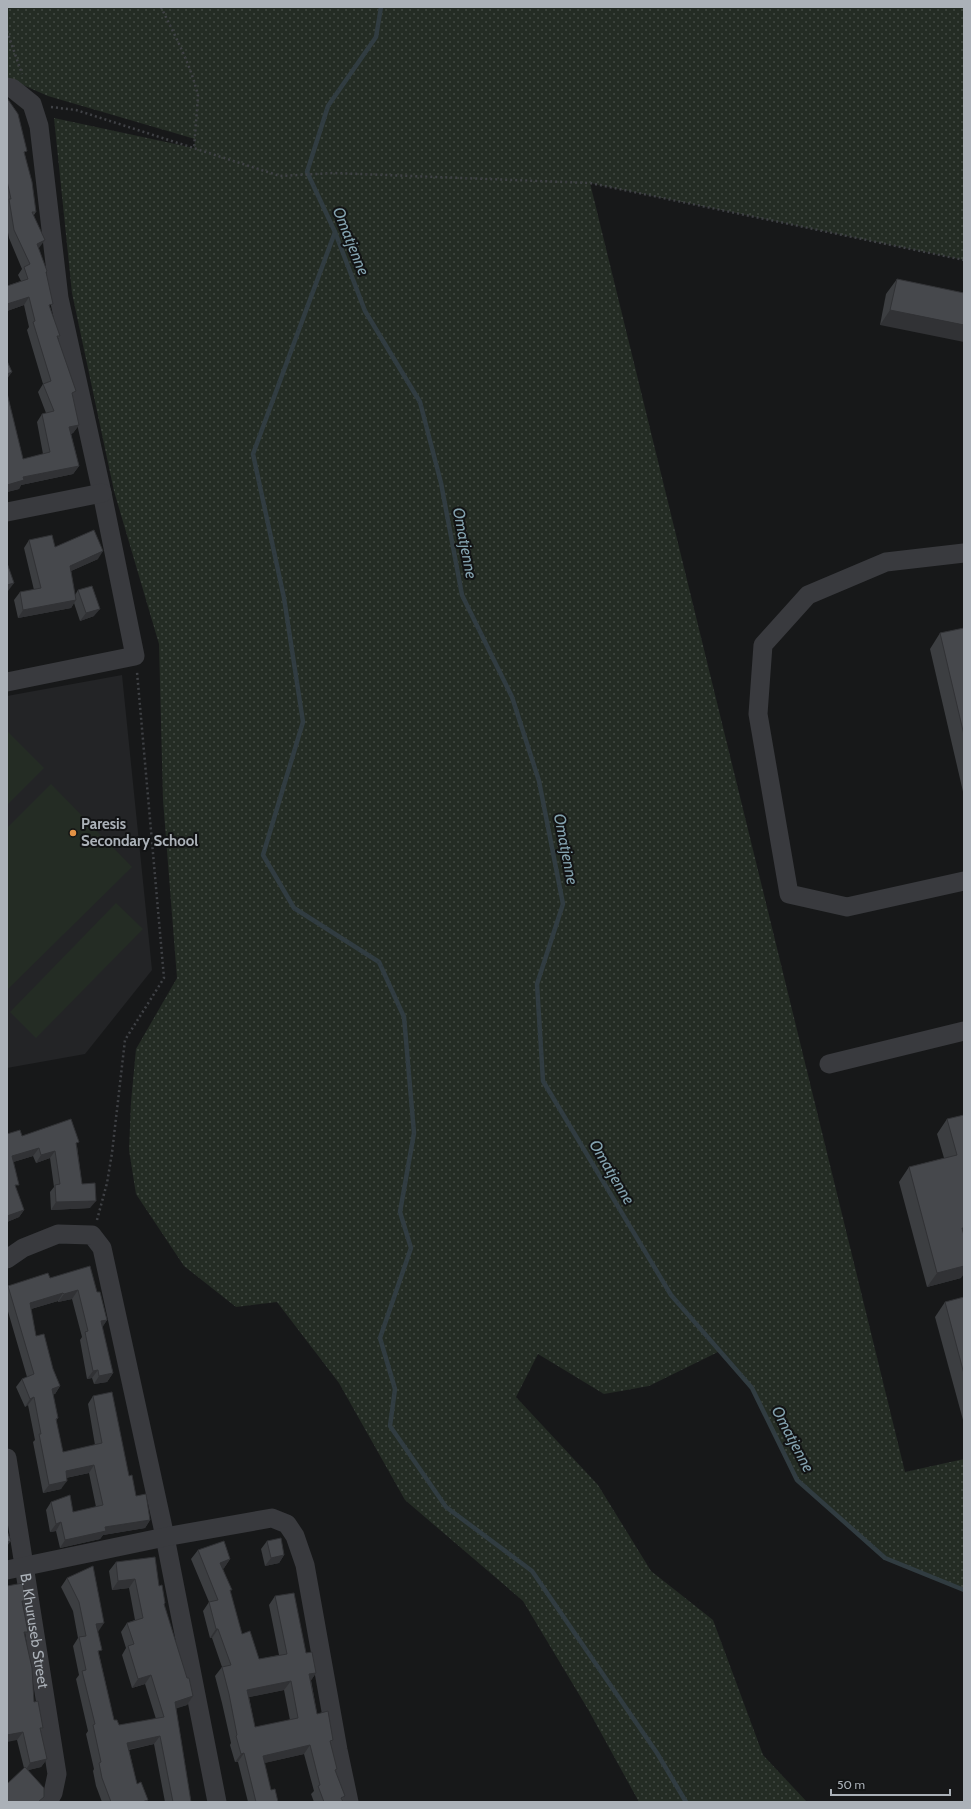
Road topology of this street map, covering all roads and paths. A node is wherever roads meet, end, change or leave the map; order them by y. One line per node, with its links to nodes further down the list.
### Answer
1 (161, 7): 6 (path)
2 (7, 31): 3 (path)
3 (22, 75)
4 (7, 87): 5 (street)
5 (32, 104): 6 (path); 8 (street)
6 (194, 148): 7 (path)
7 (964, 260)
8 (102, 493): 9 (street); 11 (street)
9 (7, 512)
10 (964, 553): 13 (street)
11 (136, 656): 12 (street); 16 (path)
12 (7, 682)
13 (964, 881)
14 (964, 1031): 15 (street)
15 (829, 1064)
16 (92, 1235): 17 (street); 19 (street)
17 (7, 1259)
18 (7, 1458): 20 (street, B. Khuruseb Street)
19 (165, 1537): 20 (street); 22 (street); 23 (street)
20 (16, 1568): 21 (street, B. Khuruseb Street)
21 (48, 1802)
22 (217, 1802)
23 (349, 1802)

